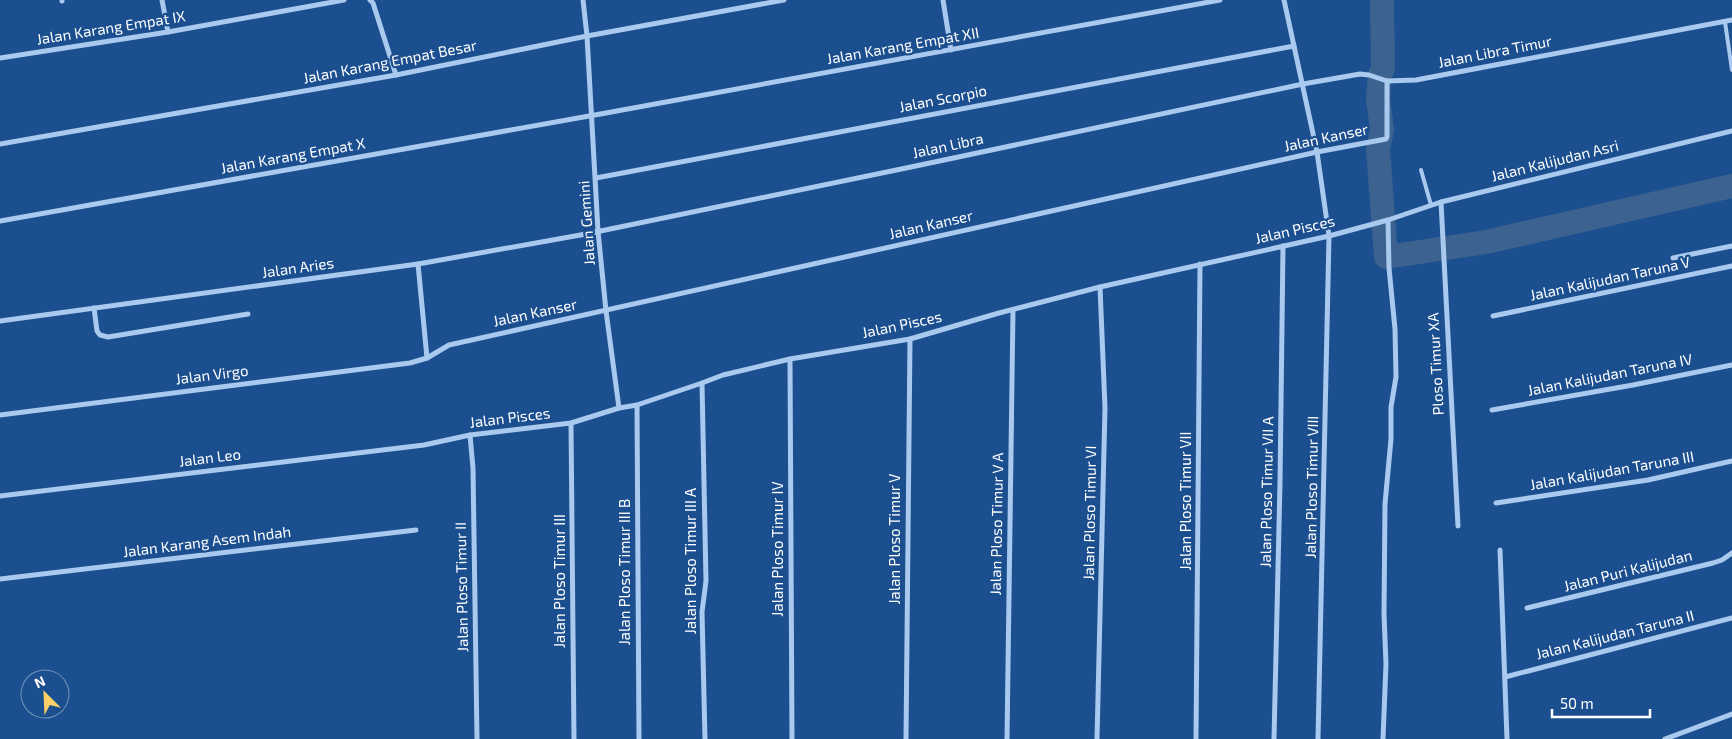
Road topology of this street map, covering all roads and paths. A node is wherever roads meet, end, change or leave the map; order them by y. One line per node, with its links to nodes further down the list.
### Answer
1 (162, 0): 11 (street)
2 (344, 0): 11 (street, Jalan Karang Empat IX)
3 (370, 0): 17 (street)
4 (583, 0): 12 (street, Jalan Gemini)
5 (784, 0): 12 (street, Jalan Karang Empat Besar)
6 (943, 0): 14 (street)
7 (1220, 0): 14 (street, Jalan Karang Empat XII)
8 (1284, 0): 13 (street, Jalan Ploso Timur VIII)
9 (1732, 20): 10 (street)
10 (1724, 22): 16 (lane); 18 (street, Jalan Libra Timur)
11 (168, 32): 15 (street, Jalan Karang Empat IX)
12 (587, 36): 17 (street, Jalan Karang Empat Besar); 20 (street, Jalan Gemini)
13 (1294, 46): 19 (street, Jalan Ploso Timur VIII); 25 (street, Jalan Scorpio)
14 (951, 50): 20 (street, Jalan Karang Empat XII)
15 (0, 58)
16 (1732, 70)
17 (396, 75): 22 (street, Jalan Karang Empat Besar)
18 (1385, 80): 19 (street, Jalan Libra Timur); 23 (street, Jalan Kanser)
19 (1303, 84): 23 (street, Jalan Ploso Timur VIII); 30 (street, Jalan Libra)
20 (590, 116): 25 (street, Jalan Gemini); 29 (street, Jalan Karang Empat X)
21 (1732, 131): 26 (street, Jalan Kalijudan Asri)
22 (0, 144)
23 (1317, 152): 31 (street, Jalan Ploso Timur VIII); 40 (street, Jalan Kanser)
24 (1421, 170): 27 (lane)
25 (596, 178): 30 (street, Jalan Gemini)
26 (1441, 202): 27 (street, Jalan Kalijudan Asri); 60 (street, Ploso Timur XA)
27 (1431, 204): 28 (street, Jalan Kalijudan Asri)
28 (1386, 220): 31 (street, Jalan Pisces); 80 (street)
29 (0, 221)
30 (598, 231): 35 (street, Jalan Aries); 40 (street, Jalan Gemini)
31 (1329, 236): 32 (street, Jalan Pisces); 79 (street, Jalan Ploso Timur VIII)
32 (1283, 246): 36 (street, Jalan Pisces); 78 (street, Jalan Ploso Timur VII A)
33 (1732, 246): 34 (street)
34 (1673, 258)
35 (418, 264): 39 (street, Jalan Aries); 46 (street)
36 (1200, 264): 38 (street, Jalan Pisces); 77 (street, Jalan Ploso Timur VII)
37 (1732, 266): 43 (street, Jalan Kalijudan Taruna V)
38 (1100, 287): 41 (street, Jalan Pisces); 76 (street, Jalan Ploso Timur VI)
39 (94, 308): 42 (street); 44 (street, Jalan Aries)
40 (606, 310): 46 (street, Jalan Kanser); 51 (street, Jalan Gemini)
41 (1013, 310): 45 (street, Jalan Pisces); 75 (street, Jalan Ploso Timur V A)
42 (248, 314)
43 (1493, 316)
44 (0, 321)
45 (910, 340): 47 (street, Jalan Pisces); 74 (street, Jalan Ploso Timur V)
46 (427, 358): 53 (street, Jalan Virgo)
47 (790, 359): 49 (street, Jalan Pisces); 73 (street, Jalan Ploso Timur IV)
48 (1732, 365): 52 (street, Jalan Kalijudan Taruna IV)
49 (702, 384): 50 (street, Jalan Pisces); 72 (street, Jalan Ploso Timur III A)
50 (637, 405): 51 (street, Jalan Pisces); 71 (street, Jalan Ploso Timur III B)
51 (619, 408): 54 (street, Jalan Pisces)
52 (1492, 410)
53 (0, 414)
54 (571, 423): 55 (street, Jalan Pisces); 70 (street, Jalan Ploso Timur III)
55 (470, 434): 56 (street, Jalan Pisces); 69 (street, Jalan Ploso Timur II)
56 (424, 445): 58 (street, Jalan Leo)
57 (1732, 461): 59 (street, Jalan Kalijudan Taruna III)
58 (0, 496)
59 (1496, 503)
60 (1458, 526)
61 (416, 530): 64 (street, Jalan Karang Asem Indah)
62 (1500, 550): 67 (street)
63 (1732, 552): 65 (street, Jalan Puri Kalijudan)
64 (0, 579)
65 (1527, 608)
66 (1732, 618): 67 (street, Jalan Kalijudan Taruna II)
67 (1505, 677): 81 (street)
68 (1732, 714): 82 (street)
69 (478, 739)
70 (574, 739)
71 (639, 739)
72 (705, 739)
73 (792, 739)
74 (906, 739)
75 (1006, 739)
76 (1097, 739)
77 (1196, 739)
78 (1274, 739)
79 (1318, 739)
80 (1383, 739)
81 (1507, 739)
82 (1665, 739)

